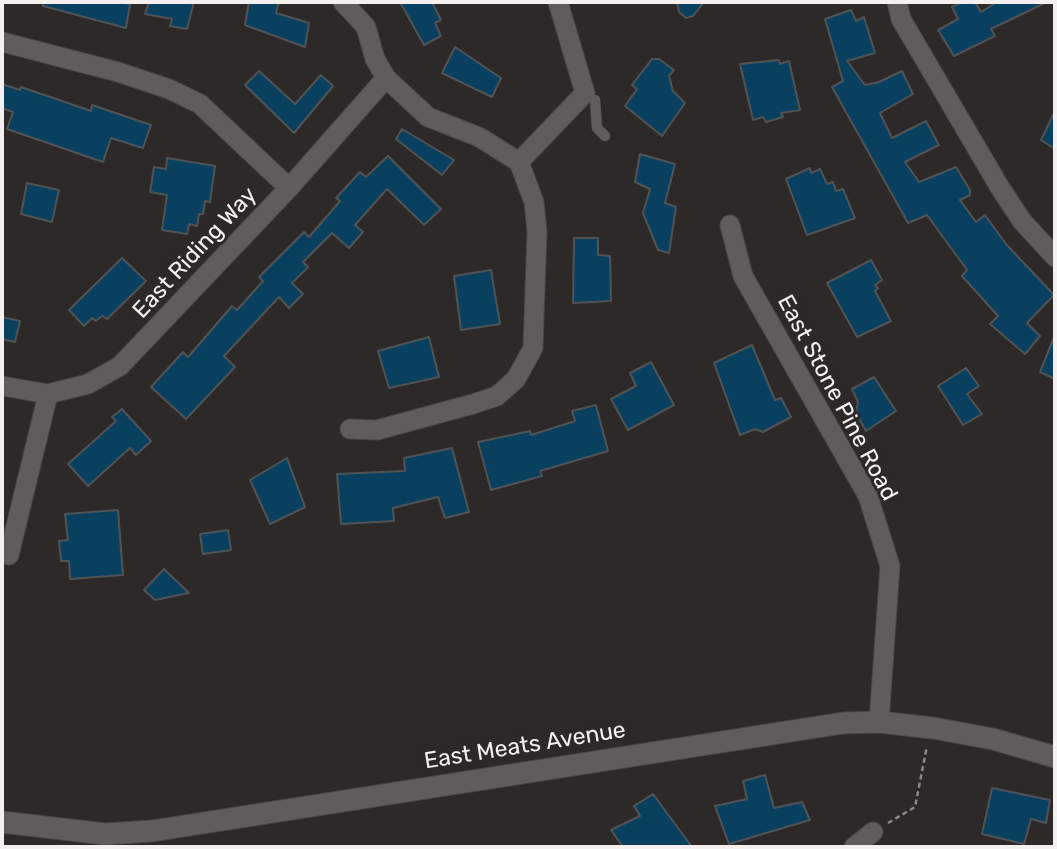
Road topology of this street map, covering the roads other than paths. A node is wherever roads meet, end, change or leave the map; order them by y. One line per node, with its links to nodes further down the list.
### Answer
1 (343, 2): 5 (street)
2 (558, 2): 6 (street)
3 (897, 2): 11 (street)
4 (2, 42): 9 (street)
5 (386, 78): 8 (street); 9 (street, East Riding Way)
6 (590, 97): 7 (lane); 8 (street)
7 (605, 135)
8 (519, 162): 14 (street)
9 (289, 188): 13 (street, East Riding Way)
10 (730, 225): 16 (street, East Stone Pine Road)
11 (1055, 257)
12 (2, 386): 13 (street, East Riding Way)
13 (48, 394): 15 (street)
14 (350, 429)
15 (9, 555)
16 (878, 722): 17 (street, East Meats Avenue); 18 (street, East Meats Avenue)
17 (1055, 757)
18 (2, 822)
19 (873, 832): 20 (street)
20 (853, 847)

